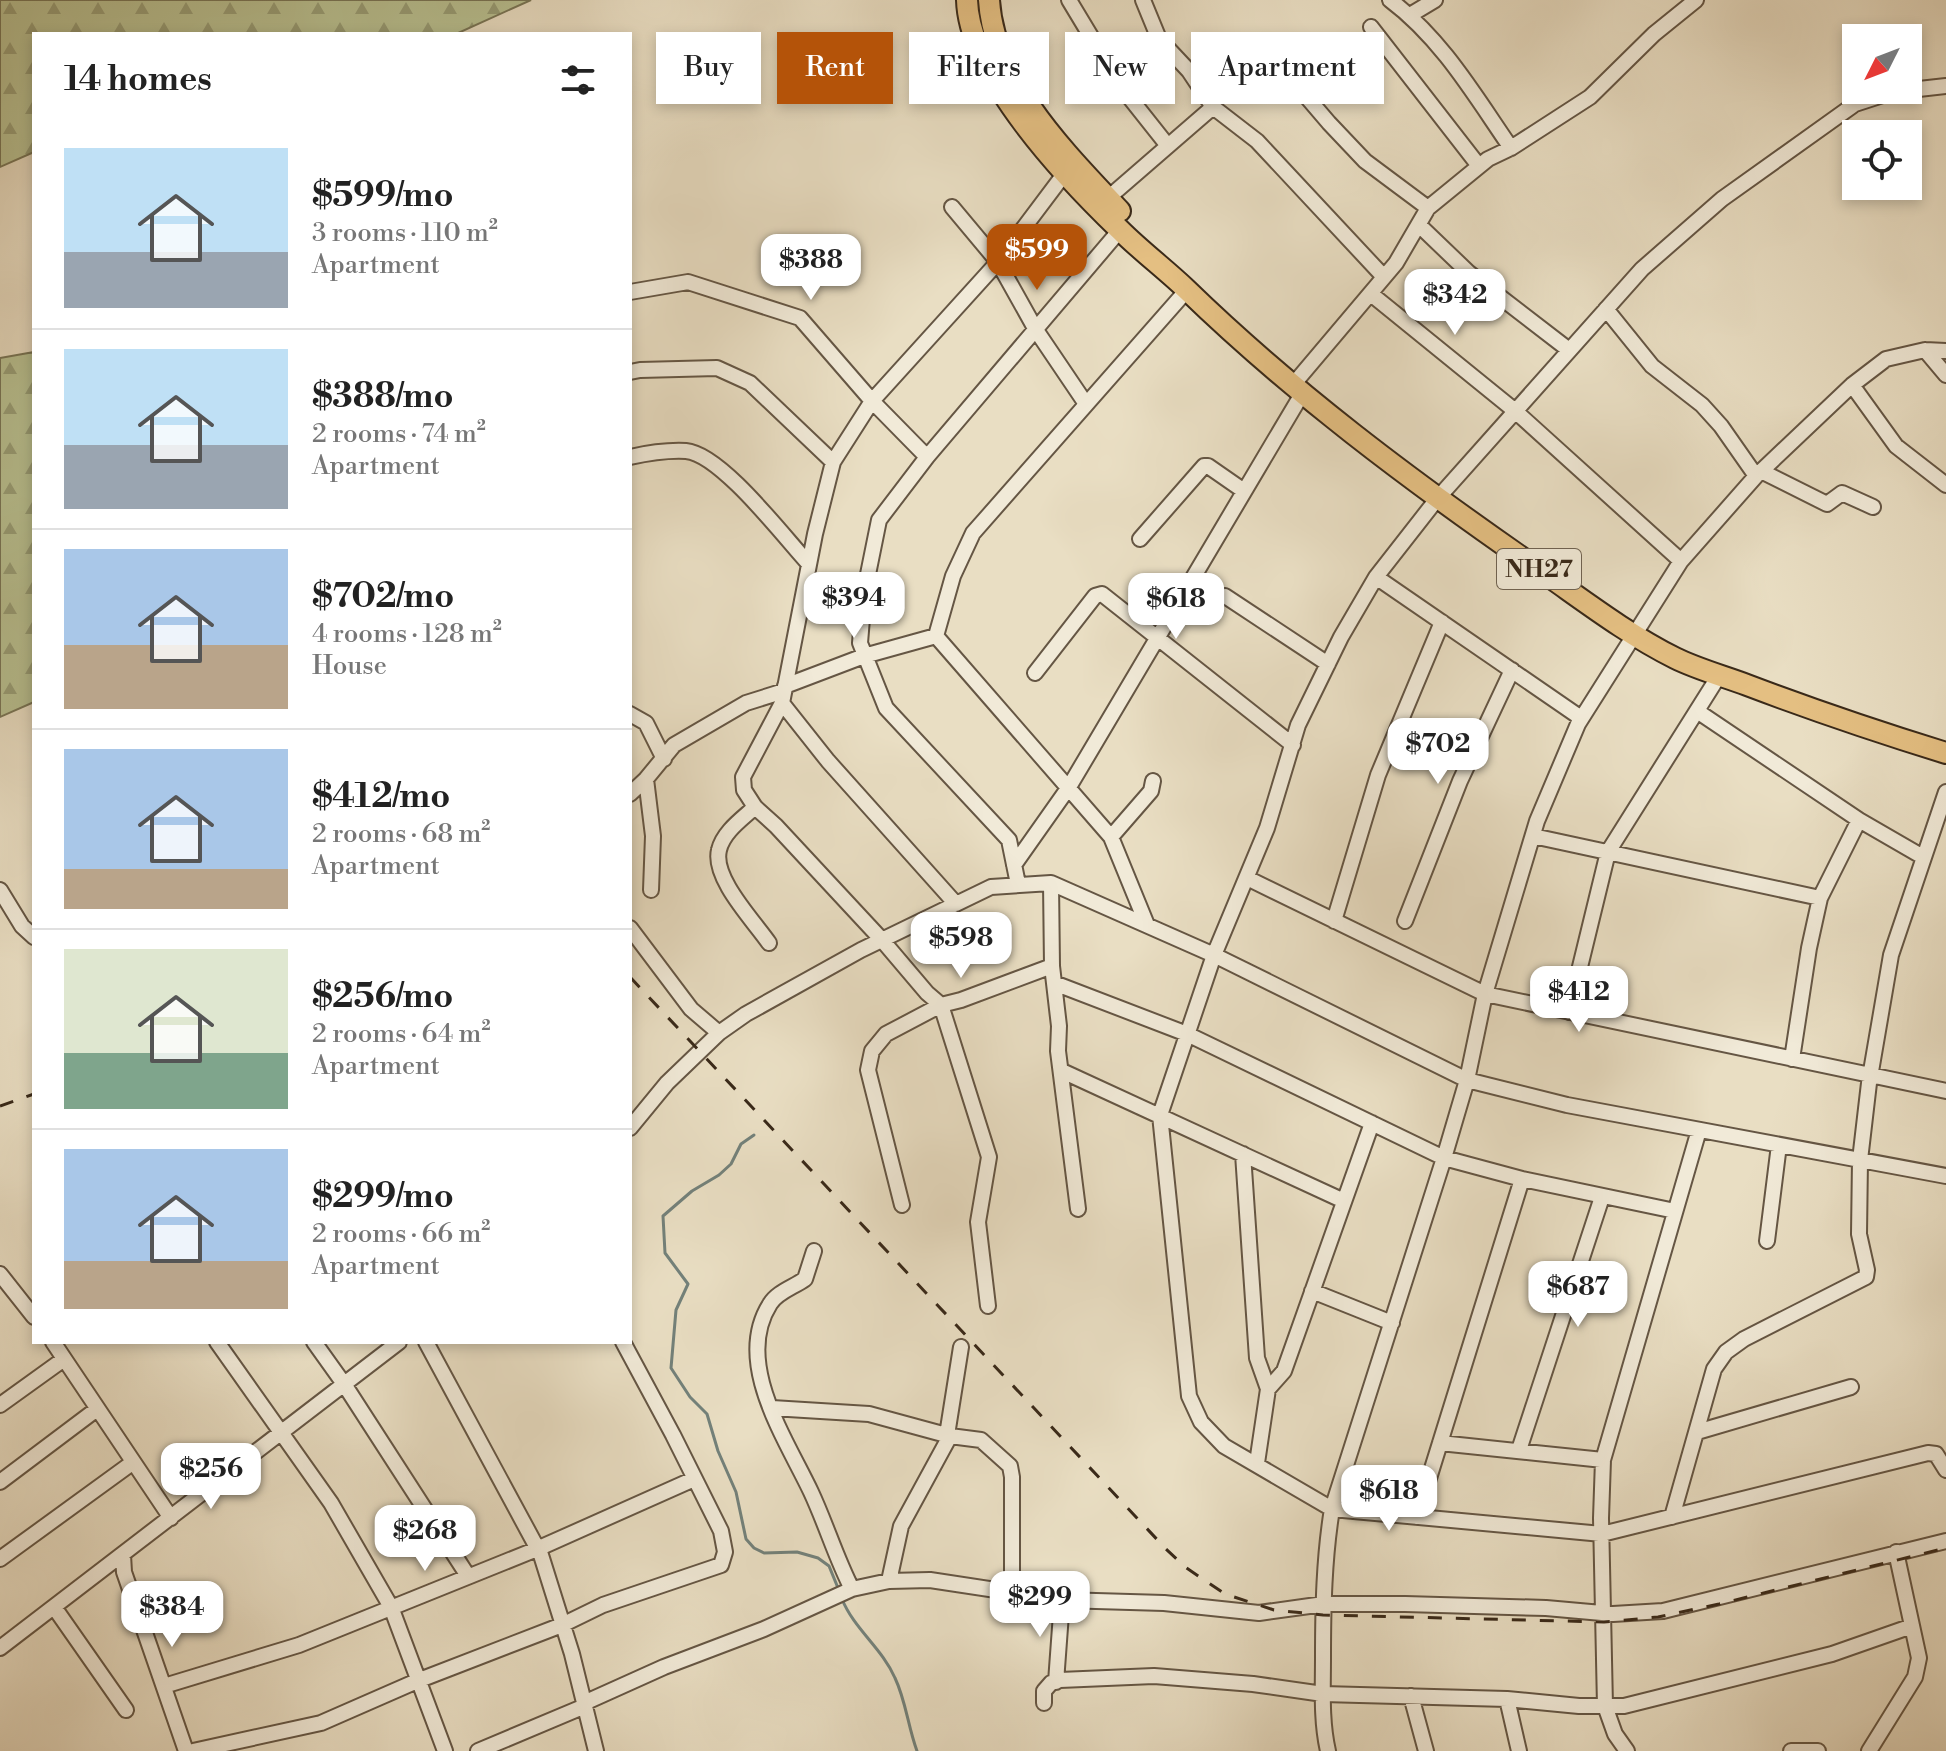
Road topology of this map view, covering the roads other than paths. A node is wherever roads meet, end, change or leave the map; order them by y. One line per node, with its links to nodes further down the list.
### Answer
1 (967, 0): 16 (highway, NH27)
2 (989, 0): 17 (highway, NH27)
3 (1069, 0): 13 (street)
4 (1143, 0): 12 (street)
5 (1390, 0): 8 (street)
6 (1435, 0): 8 (street)
7 (1696, 0): 14 (street)
8 (1410, 15): 14 (street)
9 (1371, 27): 15 (street)
10 (1946, 86): 27 (street)
11 (1314, 104): 19 (street)
12 (1213, 107): 13 (street); 23 (street)
13 (1168, 146): 17 (street)
14 (1511, 148): 15 (street)
15 (1479, 166): 19 (street)
16 (1065, 173): 21 (highway, NH27); 22 (street)
17 (1108, 198): 24 (highway, NH27)
18 (952, 207): 22 (street)
19 (1428, 208): 20 (street)
20 (1419, 225): 23 (street); 29 (street)
21 (1120, 230): 24 (highway, NH27); 28 (street)
22 (998, 262): 28 (street); 36 (street)
23 (1384, 277): 26 (street)
24 (1187, 290): 35 (highway, NH27); 37 (street)
25 (632, 292): 36 (street)
26 (1371, 294): 35 (street); 38 (street)
27 (1606, 309): 29 (street); 42 (street)
28 (1036, 330): 37 (street); 40 (street)
29 (1569, 350): 38 (street)
30 (1925, 350): 31 (street); 33 (street); 34 (street)
31 (1946, 351)
32 (632, 372): 41 (street)
33 (1946, 375)
34 (1852, 385): 42 (street); 43 (street)
35 (1297, 390): 44 (street); 45 (highway, NH27)
36 (872, 401): 40 (street); 41 (street)
37 (1086, 404): 53 (street)
38 (1514, 410): 45 (street); 48 (street)
39 (632, 457): 49 (street)
40 (927, 457): 56 (street)
41 (833, 462): 49 (street)
42 (1758, 474): 46 (street); 48 (street)
43 (1946, 485)
44 (1244, 491): 47 (street); 54 (street)
45 (1437, 499): 50 (street); 55 (highway, NH27)
46 (1873, 507)
47 (1140, 539)
48 (1681, 561): 55 (street)
49 (809, 564): 61 (street)
50 (1376, 577): 52 (street); 57 (street)
51 (1225, 596): 57 (street)
52 (1442, 622): 58 (street); 89 (street)
53 (936, 636): 56 (street); 70 (street)
54 (1157, 636): 59 (street); 65 (street); 70 (street)
55 (1634, 636): 60 (highway, NH27); 64 (street)
56 (864, 656): 61 (street); 81 (street)
57 (1328, 664): 65 (street)
58 (1512, 670): 64 (street); 90 (street)
59 (1035, 673)
60 (1720, 674): 62 (street); 66 (highway, NH27)
61 (784, 693): 67 (street); 73 (street); 88 (street)
62 (1697, 711): 74 (street); 79 (street)
63 (632, 715): 67 (street)
64 (1581, 718): 75 (street)
65 (1293, 745): 82 (street)
66 (1946, 753)
67 (664, 759): 68 (street)
68 (646, 779): 71 (street); 86 (street)
69 (1153, 781): 76 (street)
70 (1069, 787): 76 (street); 81 (street)
71 (632, 792)
72 (1946, 792): 77 (street)
73 (755, 807): 94 (street); 95 (street)
74 (1859, 820): 80 (street); 87 (street)
75 (1533, 836): 79 (street); 99 (street)
76 (1111, 837): 91 (street)
77 (1929, 839): 78 (street); 80 (street)
78 (1946, 845)
79 (1608, 852): 87 (street); 101 (street)
80 (1923, 857): 106 (street)
81 (1014, 865): 84 (street)
82 (1247, 878): 89 (street); 96 (street)
83 (1051, 883): 84 (street); 91 (street); 97 (street)
84 (1018, 884): 88 (street)
85 (0, 890): 93 (street)
86 (651, 890)
87 (1820, 898): 104 (street)
88 (956, 904): 94 (street)
89 (1334, 921): 99 (street)
90 (1405, 921)
91 (1147, 925): 96 (street)
92 (632, 931): 102 (street)
93 (32, 935)
94 (882, 940): 100 (street); 102 (street)
95 (769, 943)
96 (1214, 955): 103 (street); 107 (street)
97 (1052, 966): 98 (street); 100 (street)
98 (1054, 983): 103 (street); 105 (street)
99 (1485, 994): 101 (street); 107 (street)
100 (941, 1005): 121 (street); 128 (street)
101 (1569, 1012): 104 (street)
102 (719, 1033): 111 (street)
103 (1187, 1034): 109 (street); 110 (street)
104 (1792, 1059): 106 (street)
105 (1062, 1071): 109 (street); 122 (street)
106 (1871, 1075): 108 (street); 116 (street)
107 (1467, 1080): 112 (street); 115 (street)
108 (1946, 1091)
109 (1160, 1115): 114 (street); 152 (street)
110 (1372, 1123): 115 (street); 120 (street)
111 (632, 1126)
112 (1699, 1130): 113 (street); 123 (street)
113 (1779, 1145): 116 (street); 124 (street)
114 (1243, 1154): 120 (street); 141 (street)
115 (1444, 1158): 118 (street); 130 (street)
116 (1860, 1160): 117 (street); 145 (street)
117 (1946, 1176)
118 (1522, 1179): 119 (street); 148 (street)
119 (1602, 1197): 123 (street); 149 (street)
120 (1344, 1201): 127 (street)
121 (902, 1205)
122 (1078, 1209)
123 (1675, 1211): 150 (street)
124 (1767, 1241)
125 (814, 1251): 143 (street)
126 (0, 1274): 129 (street)
127 (1312, 1291): 130 (street); 141 (street)
128 (988, 1306)
129 (32, 1314)
130 (1392, 1323): 156 (street)
131 (54, 1344): 138 (street)
132 (218, 1344): 146 (street)
133 (315, 1344): 139 (street)
134 (396, 1344): 139 (street)
135 (427, 1344): 162 (street)
136 (624, 1344): 154 (street)
137 (961, 1347): 147 (street)
138 (64, 1359): 142 (street); 144 (street)
139 (344, 1384): 146 (street); 166 (street)
140 (1851, 1387): 145 (street)
141 (1268, 1389): 152 (street)
142 (0, 1405)
143 (772, 1408): 147 (street); 169 (street)
144 (97, 1409): 151 (street); 155 (street)
145 (1697, 1432): 158 (street)
146 (282, 1433): 159 (street); 173 (street)
147 (949, 1436): 167 (street); 168 (street)
148 (1440, 1443): 149 (street); 157 (street)
149 (1519, 1450): 150 (street)
150 (1603, 1460): 160 (street)
151 (132, 1463): 159 (street); 165 (street)
152 (1257, 1463): 156 (street)
153 (1946, 1470): 158 (street)
154 (694, 1479): 162 (street); 175 (street)
155 (0, 1482)
156 (1332, 1509): 157 (street); 171 (street)
157 (1417, 1517): 160 (street)
158 (1672, 1517): 160 (street)
159 (171, 1518): 164 (street)
160 (1602, 1534): 174 (street)
161 (1946, 1541): 163 (street)
162 (537, 1549): 166 (street); 175 (street)
163 (1896, 1552): 174 (street); 176 (street)
164 (123, 1555): 172 (street); 180 (street)
165 (0, 1559)
166 (468, 1576): 173 (street)
167 (889, 1581): 168 (street); 169 (street)
168 (1012, 1592): 170 (street)
169 (844, 1593): 185 (street)
170 (1062, 1600): 171 (street); 179 (street)
171 (1324, 1604): 174 (street); 181 (street)
172 (54, 1607): 177 (street); 187 (street)
173 (391, 1607): 178 (street); 180 (street)
174 (1604, 1613): 186 (street)
175 (562, 1625): 178 (street); 185 (street)
176 (1912, 1626): 186 (street); 200 (street)
177 (0, 1648)
178 (417, 1681): 190 (street); 191 (street)
179 (1056, 1682): 181 (street); 184 (street)
180 (164, 1686): 189 (street)
181 (1323, 1694): 182 (street); 194 (street)
182 (1411, 1696): 183 (street); 195 (street)
183 (1507, 1699): 186 (street); 196 (street)
184 (1044, 1703)
185 (585, 1704): 188 (street); 193 (street)
186 (1605, 1706): 197 (street)
187 (126, 1710)
188 (510, 1745): 192 (street)
189 (186, 1751)
190 (193, 1751)
191 (445, 1751)
192 (478, 1751)
193 (596, 1751)
194 (1328, 1751)
195 (1426, 1751)
196 (1519, 1751)
197 (1627, 1751)
198 (1791, 1751): 199 (street)
199 (1818, 1751)
200 (1869, 1751)

